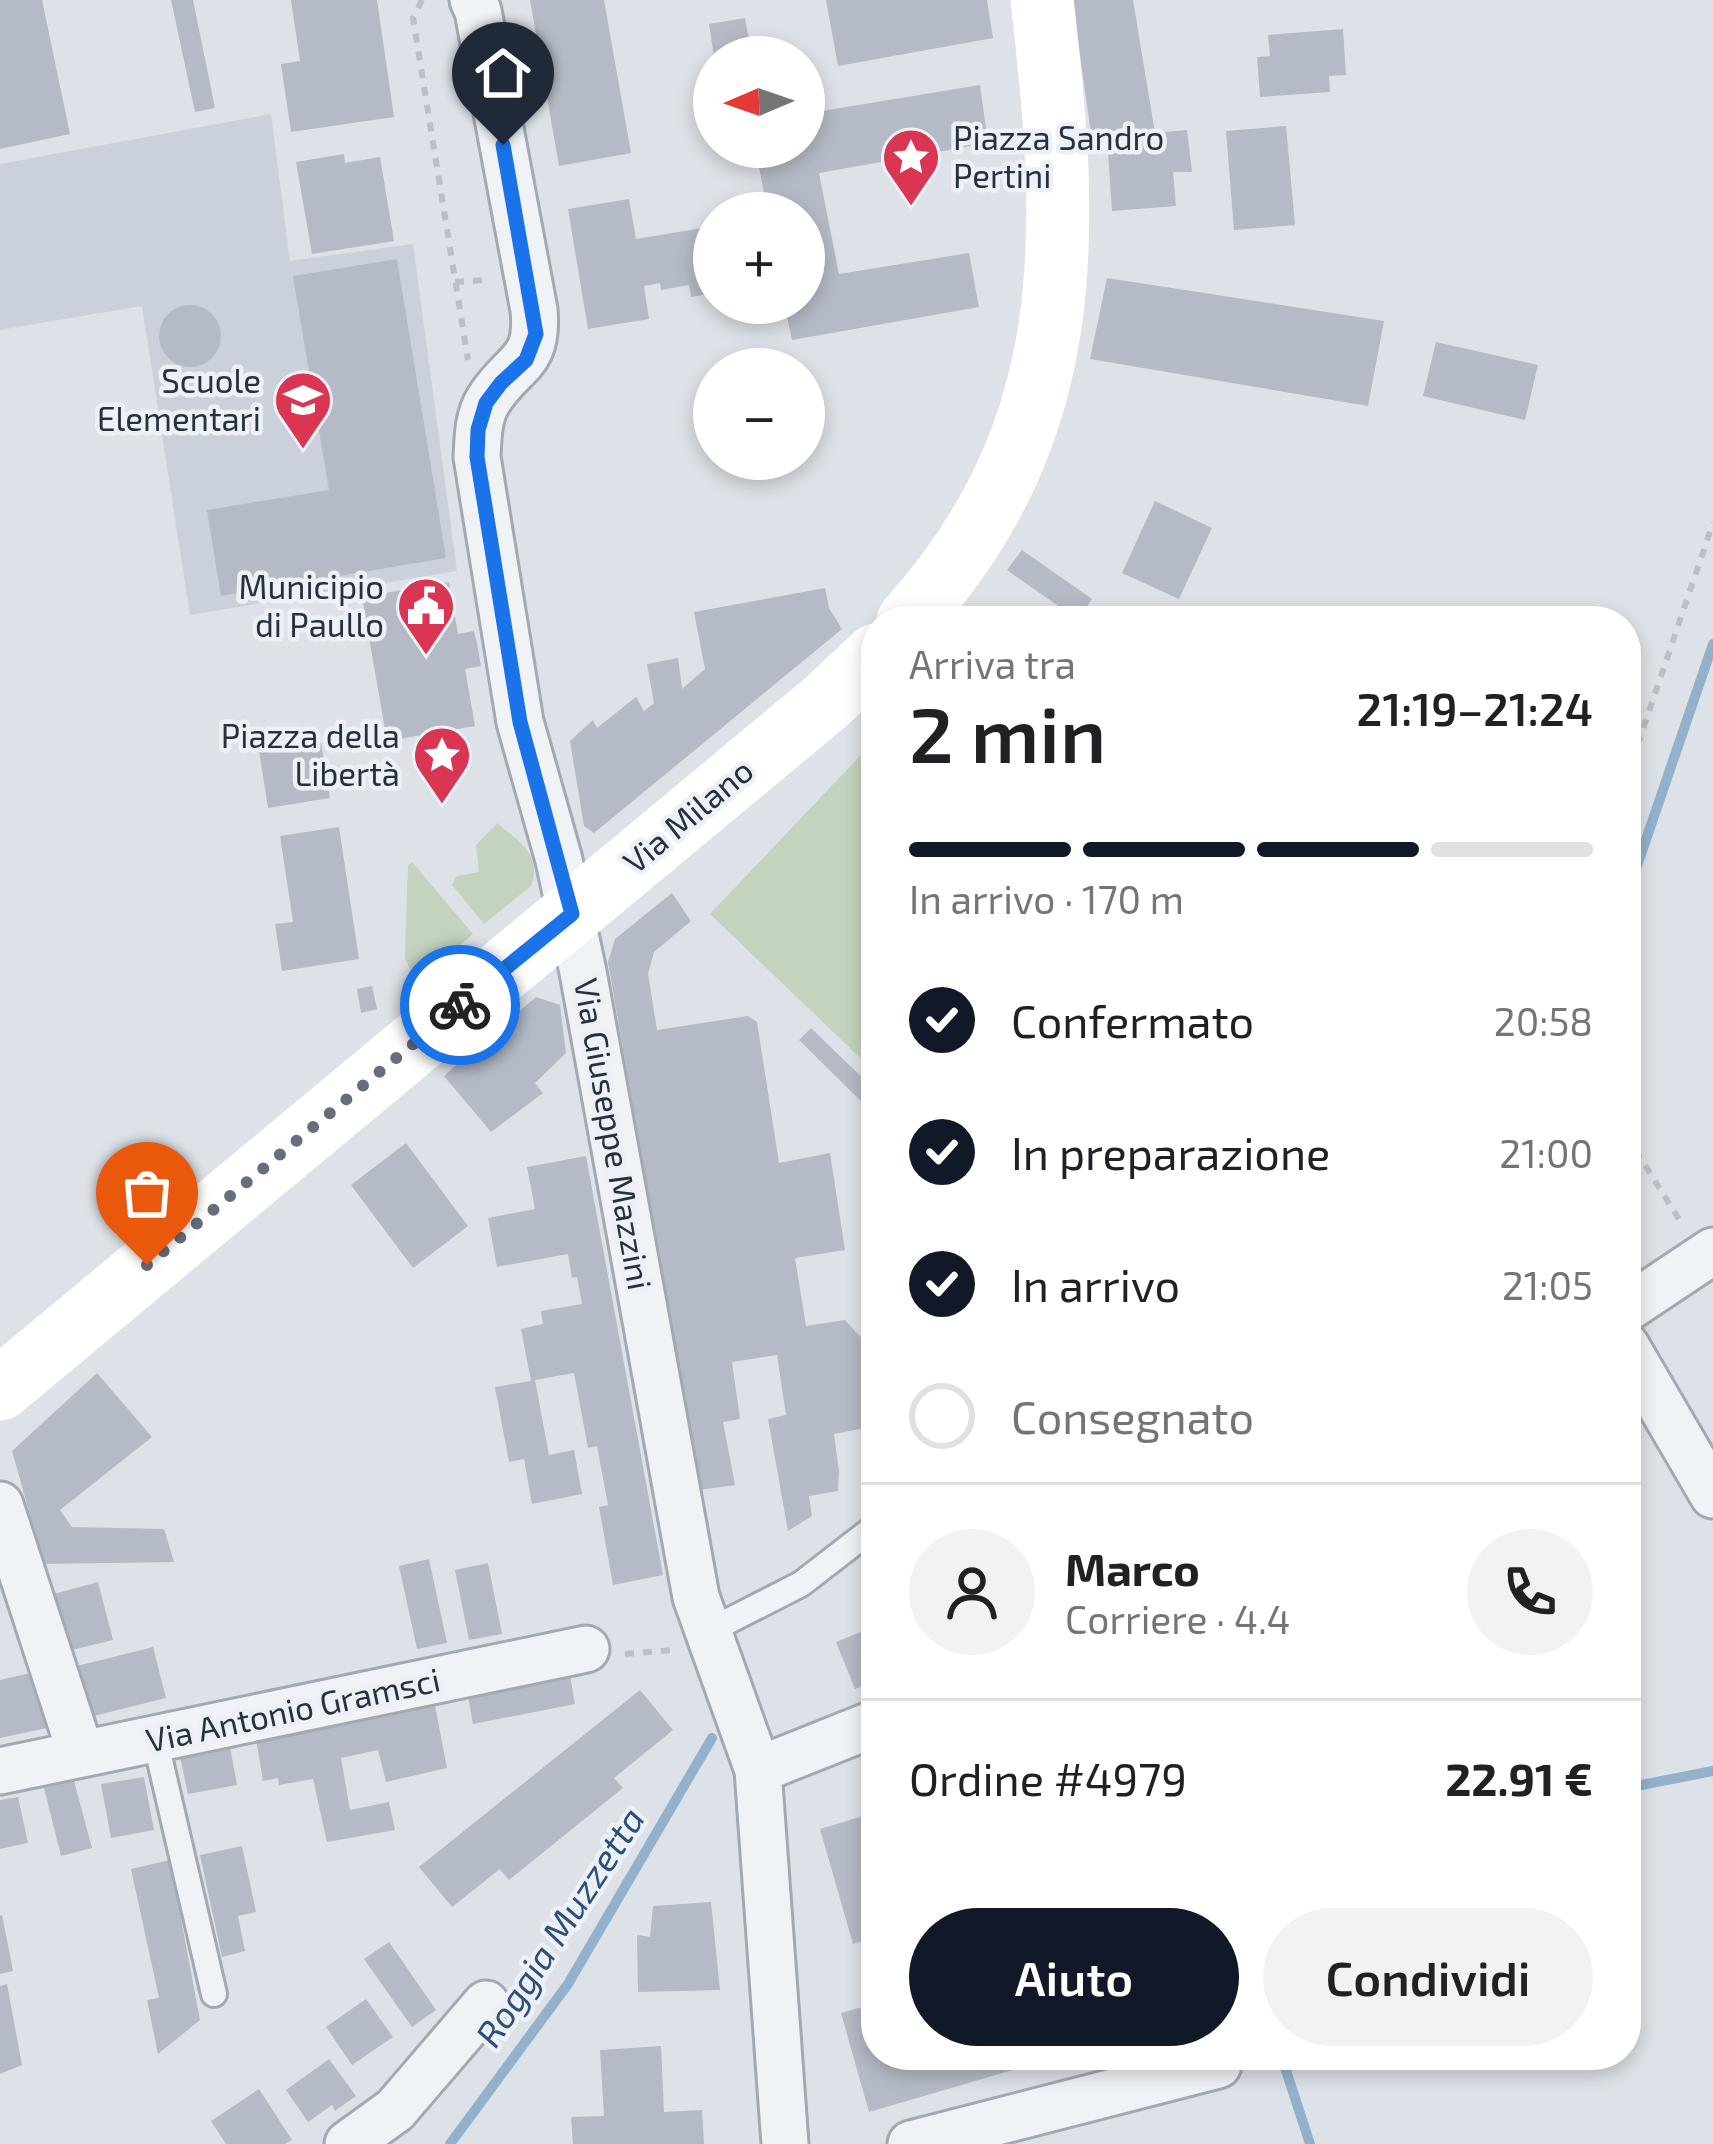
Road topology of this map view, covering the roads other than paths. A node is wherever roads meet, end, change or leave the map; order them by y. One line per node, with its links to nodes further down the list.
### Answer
1 (473, 0): 5 (street, Via Giuseppe Mazzini)
2 (1042, 0): 3 (street)
3 (921, 606)
4 (861, 669): 5 (street, Via Milano)
5 (572, 914): 9 (street, Via Milano); 13 (street, Via Giuseppe Mazzini)
6 (1708, 1254): 7 (street)
7 (1641, 1300)
8 (1641, 1372): 10 (street)
9 (2, 1374)
10 (1713, 1495)
11 (0, 1505): 17 (street)
12 (861, 1538): 13 (lane)
13 (707, 1632): 18 (street, Via Giuseppe Mazzini)
14 (586, 1649): 16 (street, Via Antonio Gramsci)
15 (861, 1729): 18 (street)
16 (155, 1739): 17 (street, Via Antonio Gramsci); 20 (lane)
17 (81, 1754): 19 (street, Via Antonio Gramsci)
18 (758, 1770): 24 (street, Via Giuseppe Mazzini)
19 (0, 1771)
20 (214, 1994)
21 (486, 2004): 23 (street)
22 (1199, 2070): 25 (street)
23 (348, 2144)
24 (785, 2144)
25 (911, 2144)

